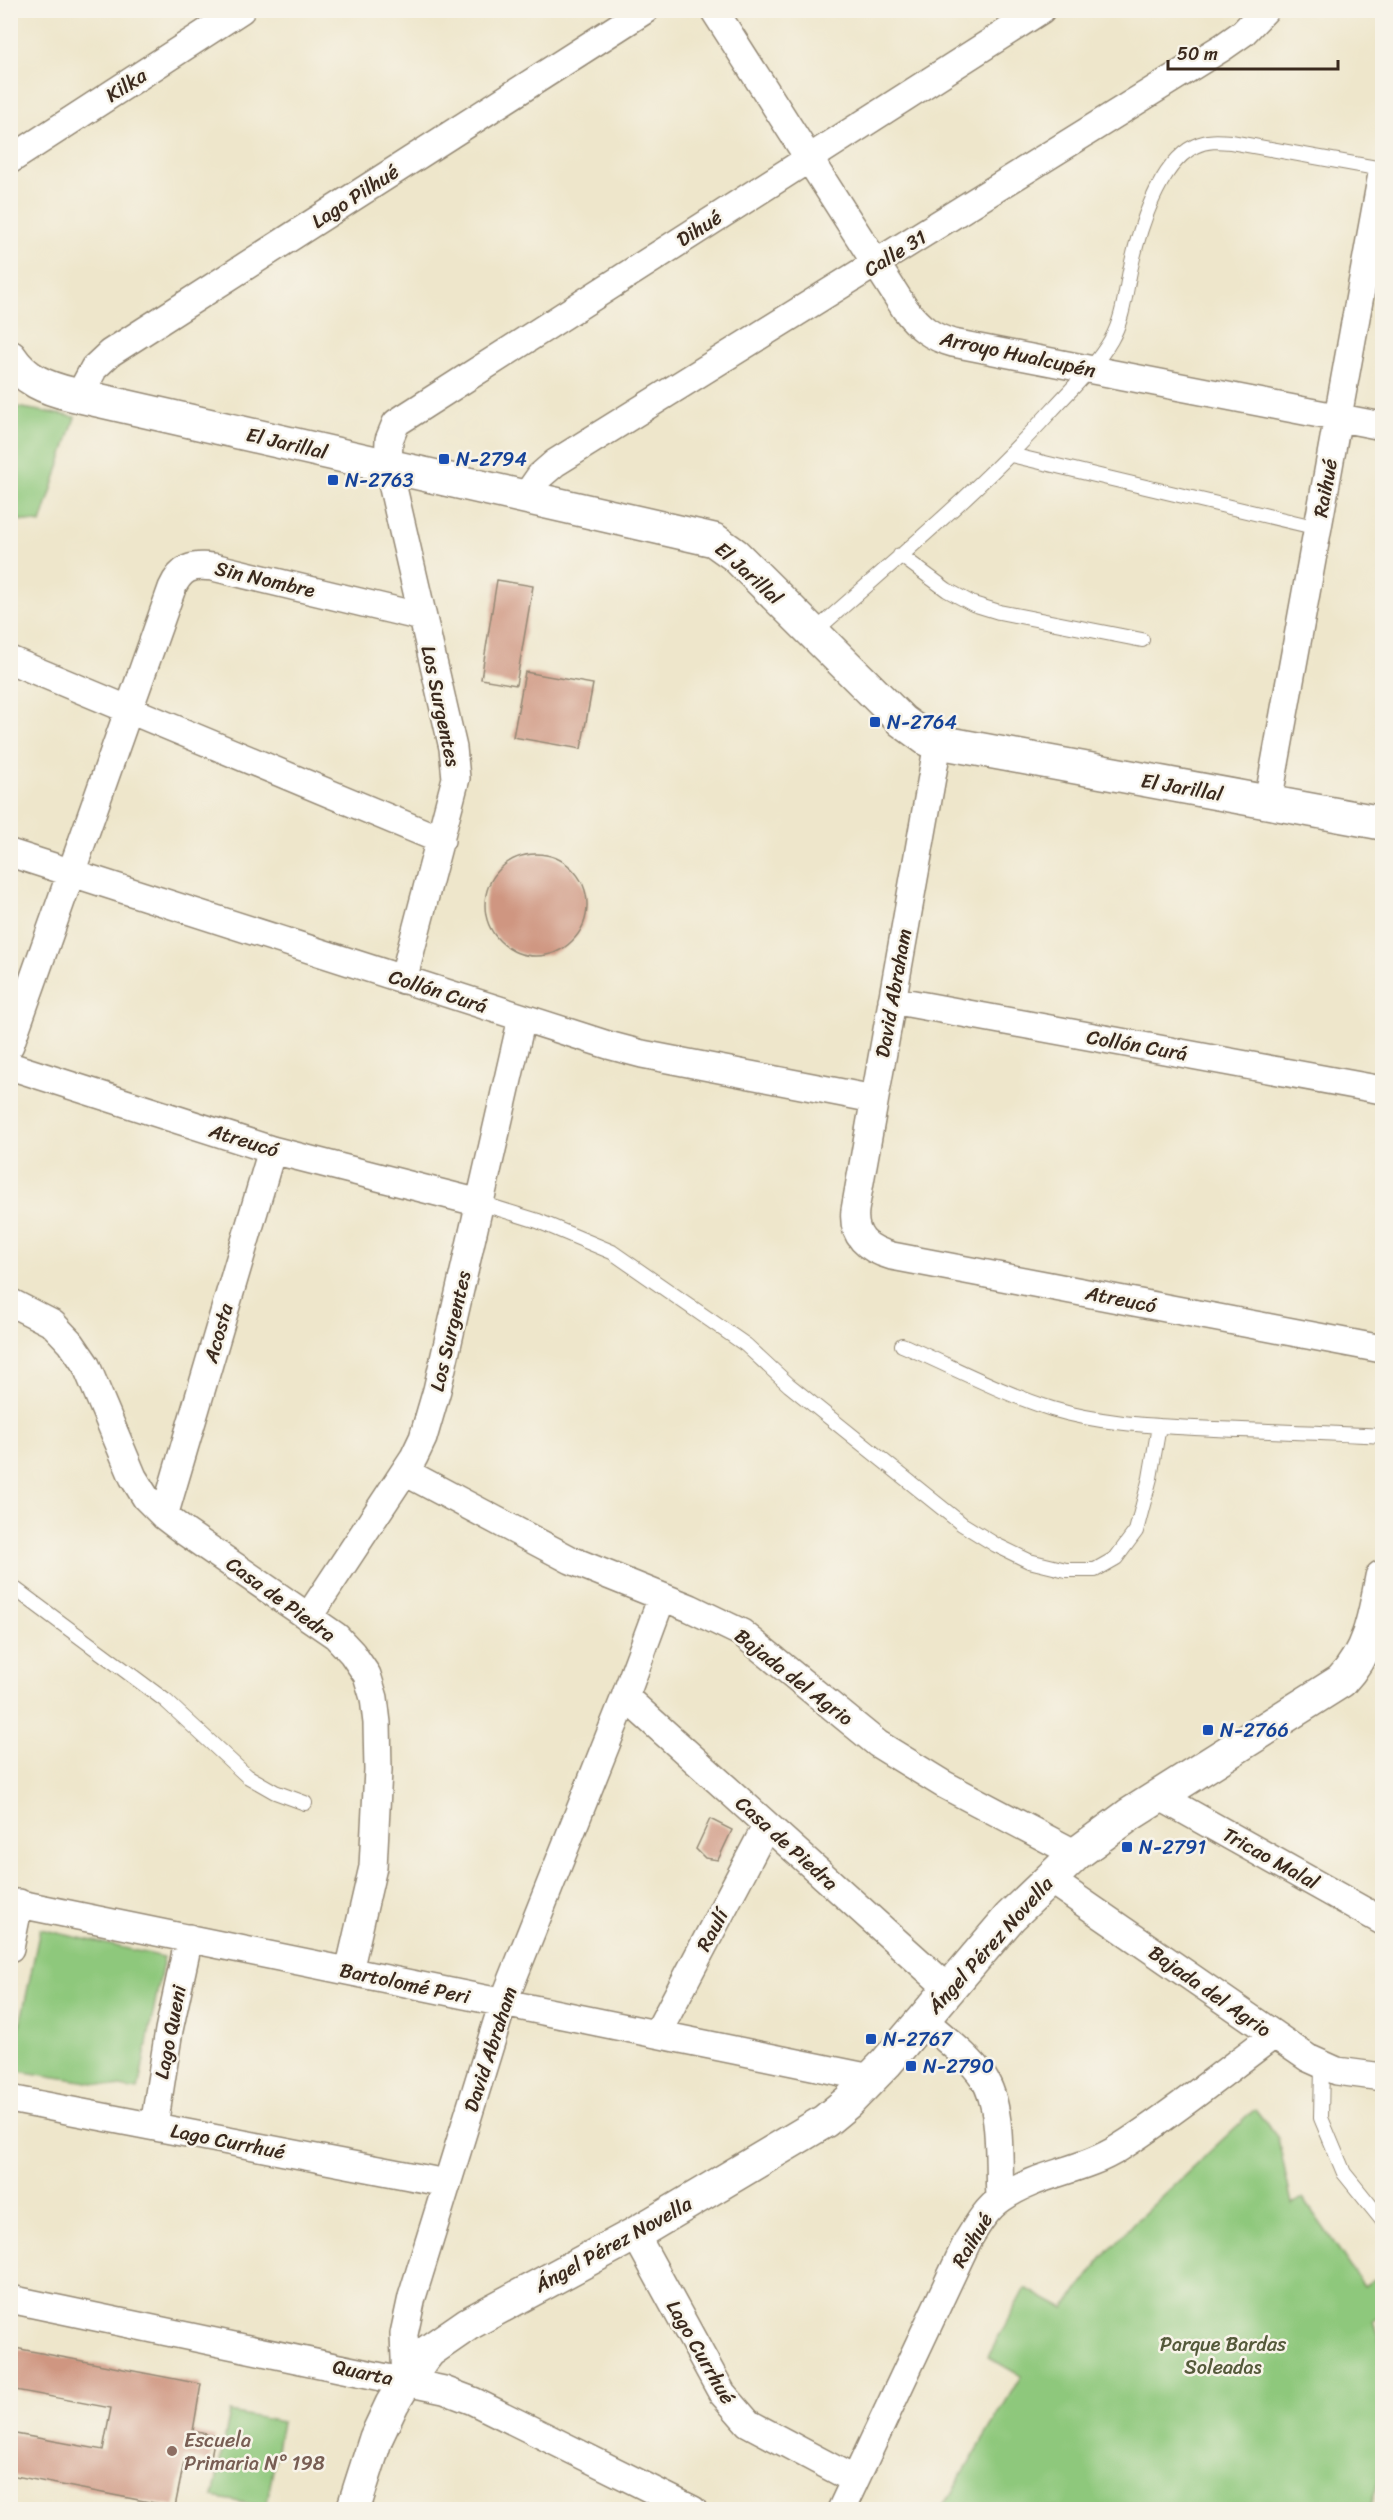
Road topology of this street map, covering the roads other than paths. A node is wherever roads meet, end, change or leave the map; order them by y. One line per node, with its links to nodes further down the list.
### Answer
1 (242, 10): 7 (street, Kilka)
2 (645, 10): 12 (street, Lago Pilhué)
3 (714, 10): 6 (street, Arroyo Hualcupén)
4 (1041, 10): 6 (street, Dihué)
5 (1265, 10): 9 (street, Calle 31)
6 (808, 158): 9 (street, Arroyo Hualcupén); 16 (street, Dihué)
7 (10, 160)
8 (1383, 172): 11 (lane); 13 (street, Raihué)
9 (876, 264): 11 (street, Arroyo Hualcupén); 17 (street, Calle 31)
10 (10, 357): 12 (street, El Jarillal)
11 (1088, 369): 13 (street, Arroyo Hualcupén); 15 (lane)
12 (79, 396): 16 (street, El Jarillal)
13 (1338, 418): 14 (street, Arroyo Hualcupén); 18 (street, Raihué)
14 (1383, 426)
15 (1011, 455): 18 (lane); 19 (lane)
16 (388, 466): 17 (street, El Jarillal); 20 (street, Los Surgentes)
17 (526, 496): 21 (street, El Jarillal)
18 (1318, 528): 26 (street, Raihué)
19 (900, 555): 21 (lane); 22 (lane)
20 (422, 616): 24 (street, Sin Nombre); 28 (street, Los Surgentes)
21 (813, 633): 25 (street, El Jarillal)
22 (1142, 640)
23 (10, 660): 24 (street)
24 (129, 710): 28 (street); 30 (street, Sin Nombre)
25 (938, 743): 26 (street, El Jarillal); 32 (street, David Abraham)
26 (1268, 802): 27 (street, El Jarillal)
27 (1383, 823)
28 (441, 840): 31 (street, Los Surgentes)
29 (10, 853): 30 (street, Collón Curá)
30 (72, 873): 31 (street, Collón Curá); 34 (street, Sin Nombre)
31 (404, 980): 33 (street, Collón Curá)
32 (892, 1000): 36 (street, Collón Curá); 37 (street, David Abraham)
33 (522, 1018): 37 (street, Collón Curá); 39 (street, Los Surgentes)
34 (10, 1045)
35 (10, 1066): 38 (street, Atreucó)
36 (1383, 1090)
37 (874, 1099): 40 (street, David Abraham)
38 (272, 1150): 39 (street, Atreucó); 47 (street, Acosta)
39 (480, 1203): 44 (lane); 46 (street, Los Surgentes)
40 (862, 1242): 43 (street, Atreucó)
41 (10, 1302): 47 (street, Casa de Piedra)
42 (902, 1345): 44 (lane)
43 (1383, 1349)
44 (1159, 1426): 45 (lane)
45 (1383, 1436)
46 (405, 1472): 50 (street, Bajada del Agrio); 51 (street, Los Surgentes)
47 (164, 1516): 51 (street, Casa de Piedra)
48 (1383, 1577): 52 (street, Ángel Pérez Novella)
49 (10, 1584): 55 (lane)
50 (662, 1597): 53 (street, David Abraham); 57 (street, Bajada del Agrio)
51 (309, 1616): 63 (street, Casa de Piedra)
52 (1376, 1636): 54 (street, Ángel Pérez Novella)
53 (625, 1697): 56 (street, Casa de Piedra); 65 (street, David Abraham)
54 (1159, 1796): 57 (street, Ángel Pérez Novella); 60 (street, Tricao Malal)
55 (305, 1803)
56 (767, 1825): 64 (street, Casa de Piedra); 67 (street, Raulí)
57 (1076, 1854): 58 (street, Ángel Pérez Novella)
58 (1049, 1879): 64 (street, Ángel Pérez Novella); 68 (street, Bajada del Agrio)
59 (15, 1903): 61 (street, Bartolomé Peri); 62 (street)
60 (1383, 1921)
61 (189, 1938): 63 (street, Bartolomé Peri); 73 (street, Lago Queni)
62 (10, 1948)
63 (349, 1971): 65 (street, Bartolomé Peri)
64 (949, 1989): 66 (street, Ángel Pérez Novella)
65 (503, 2003): 67 (street, Bartolomé Peri); 74 (street, David Abraham)
66 (923, 2019): 71 (street, Ángel Pérez Novella); 75 (street)
67 (657, 2034): 71 (street, Bartolomé Peri)
68 (1274, 2035): 69 (street, Bajada del Agrio); 75 (street, Raihué)
69 (1322, 2066): 70 (street, Bajada del Agrio); 76 (lane)
70 (1383, 2077)
71 (871, 2078): 77 (street, Ángel Pérez Novella)
72 (10, 2099): 73 (street, Lago Currhué)
73 (154, 2126): 74 (street, Lago Currhué)
74 (446, 2183): 79 (street, David Abraham)
75 (1000, 2198): 80 (street, Raihué)
76 (1383, 2220)
77 (634, 2234): 79 (street, Ángel Pérez Novella); 80 (street, Lago Currhué)
78 (10, 2299): 79 (street, Quarta)
79 (406, 2380): 81 (street, David Abraham); 82 (street, Quarta)
80 (855, 2480): 83 (street, Raihué)
81 (353, 2510)
82 (693, 2510)
83 (841, 2510)

